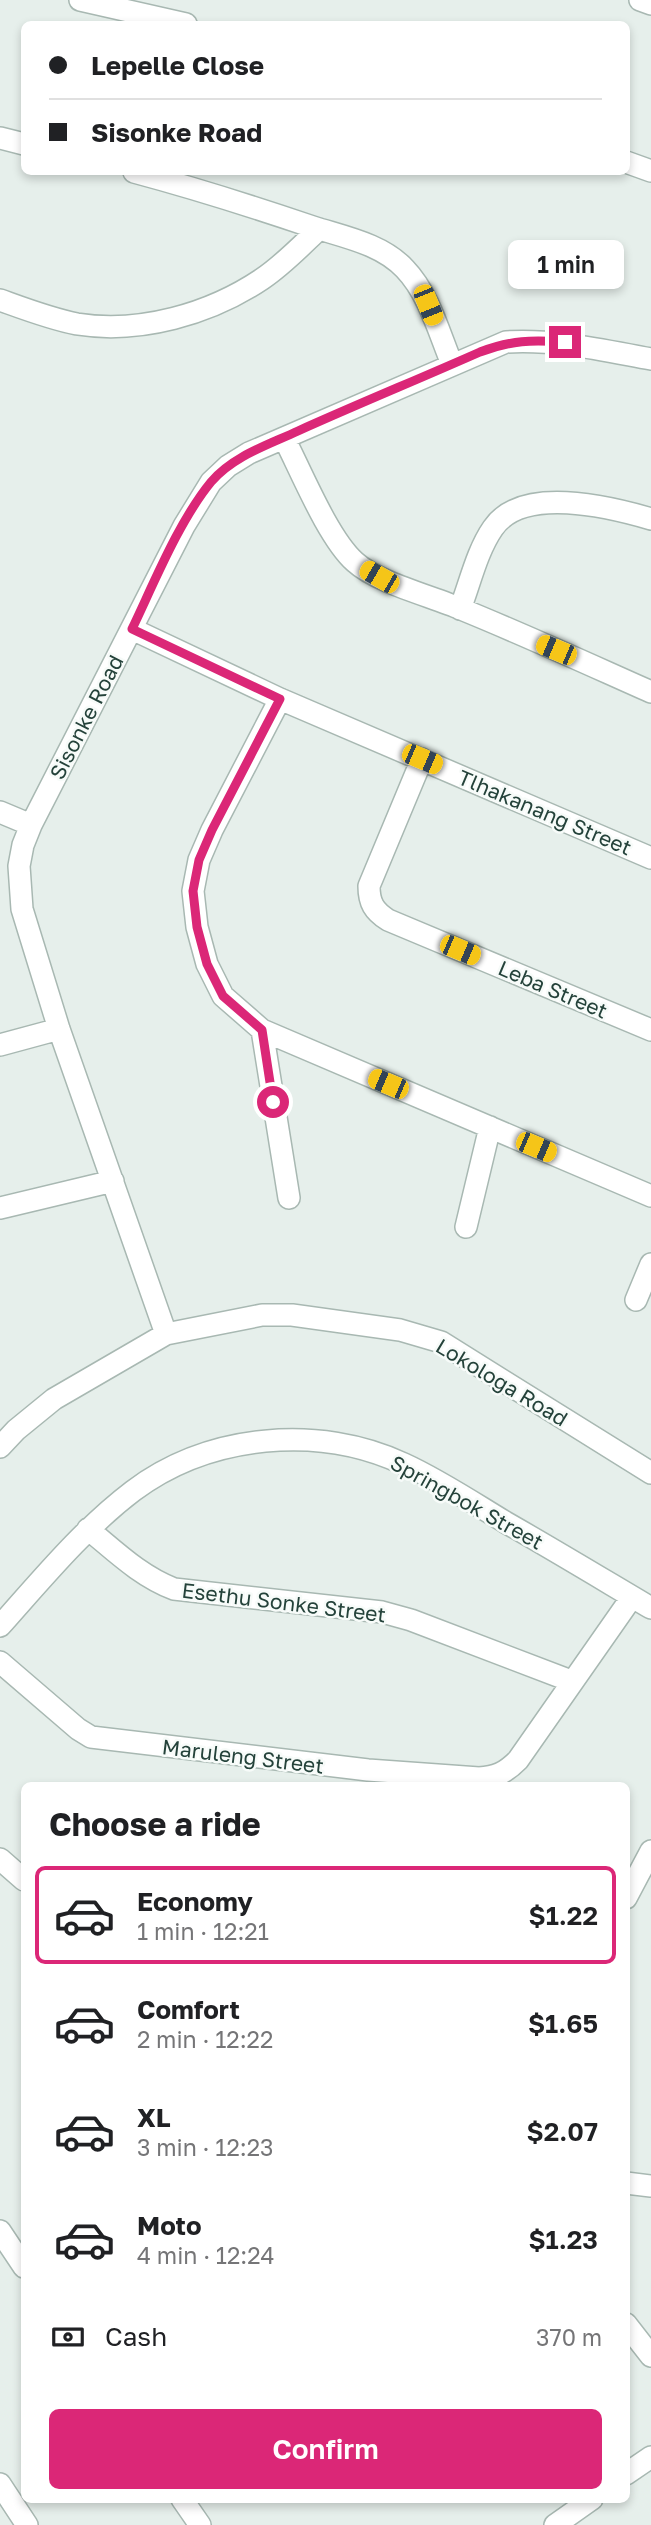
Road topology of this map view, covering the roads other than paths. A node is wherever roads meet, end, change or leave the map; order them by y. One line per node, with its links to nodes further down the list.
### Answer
1 (80, 0): 4 (street)
2 (640, 0): 3 (street)
3 (651, 4)
4 (173, 21)
5 (0, 138): 6 (street)
6 (21, 143)
7 (630, 163): 8 (street)
8 (651, 171)
9 (145, 175): 10 (street)
10 (319, 229): 11 (street); 13 (street)
11 (0, 300)
12 (651, 359): 13 (street, Sisonke Road)
13 (452, 364): 14 (street, Sisonke Road)
14 (284, 438): 16 (street); 17 (street, Sisonke Road)
15 (651, 519): 16 (street)
16 (460, 609): 18 (street)
17 (132, 629): 19 (street, Tlhakanang Street); 22 (street, Sisonke Road)
18 (651, 692)
19 (280, 699): 20 (street, Tlhakanang Street); 25 (street)
20 (422, 759): 23 (street, Tlhakanang Street); 26 (street, Leba Street)
21 (0, 812): 22 (street)
22 (31, 825): 24 (street, Sisonke Road)
23 (651, 858)
24 (60, 1029): 27 (street); 29 (street, Sisonke Road)
25 (262, 1030): 28 (street); 31 (street)
26 (651, 1030)
27 (0, 1045)
28 (490, 1127): 30 (street); 33 (street)
29 (113, 1181): 32 (street); 36 (street, Sisonke Road)
30 (651, 1196)
31 (289, 1199)
32 (0, 1208)
33 (466, 1227)
34 (651, 1264): 35 (street)
35 (636, 1300)
36 (166, 1334): 37 (street, Lokologa Road); 38 (street, Lokologa Road)
37 (0, 1447)
38 (651, 1473)
39 (88, 1529): 40 (street, Springbok Street); 42 (street, Springbok Street); 44 (street, Esethu Sonke Street)
40 (632, 1597): 41 (street, Springbok Street); 44 (street, Maruleng Street)
41 (651, 1608)
42 (0, 1626)
43 (0, 1662): 44 (street, Maruleng Street)
44 (571, 1682)
45 (651, 1851): 48 (street)
46 (0, 1859): 47 (street)
47 (21, 1877)
48 (630, 1890)
49 (630, 2183): 50 (street)
50 (651, 2186)
51 (0, 2231): 52 (street)
52 (21, 2262)
53 (630, 2329): 54 (street)
54 (651, 2356)
55 (651, 2457): 56 (street)
56 (630, 2471)
57 (0, 2484): 60 (street)
58 (185, 2503): 61 (street)
59 (586, 2503): 62 (street)
60 (27, 2525)
61 (200, 2525)
62 (555, 2525)

